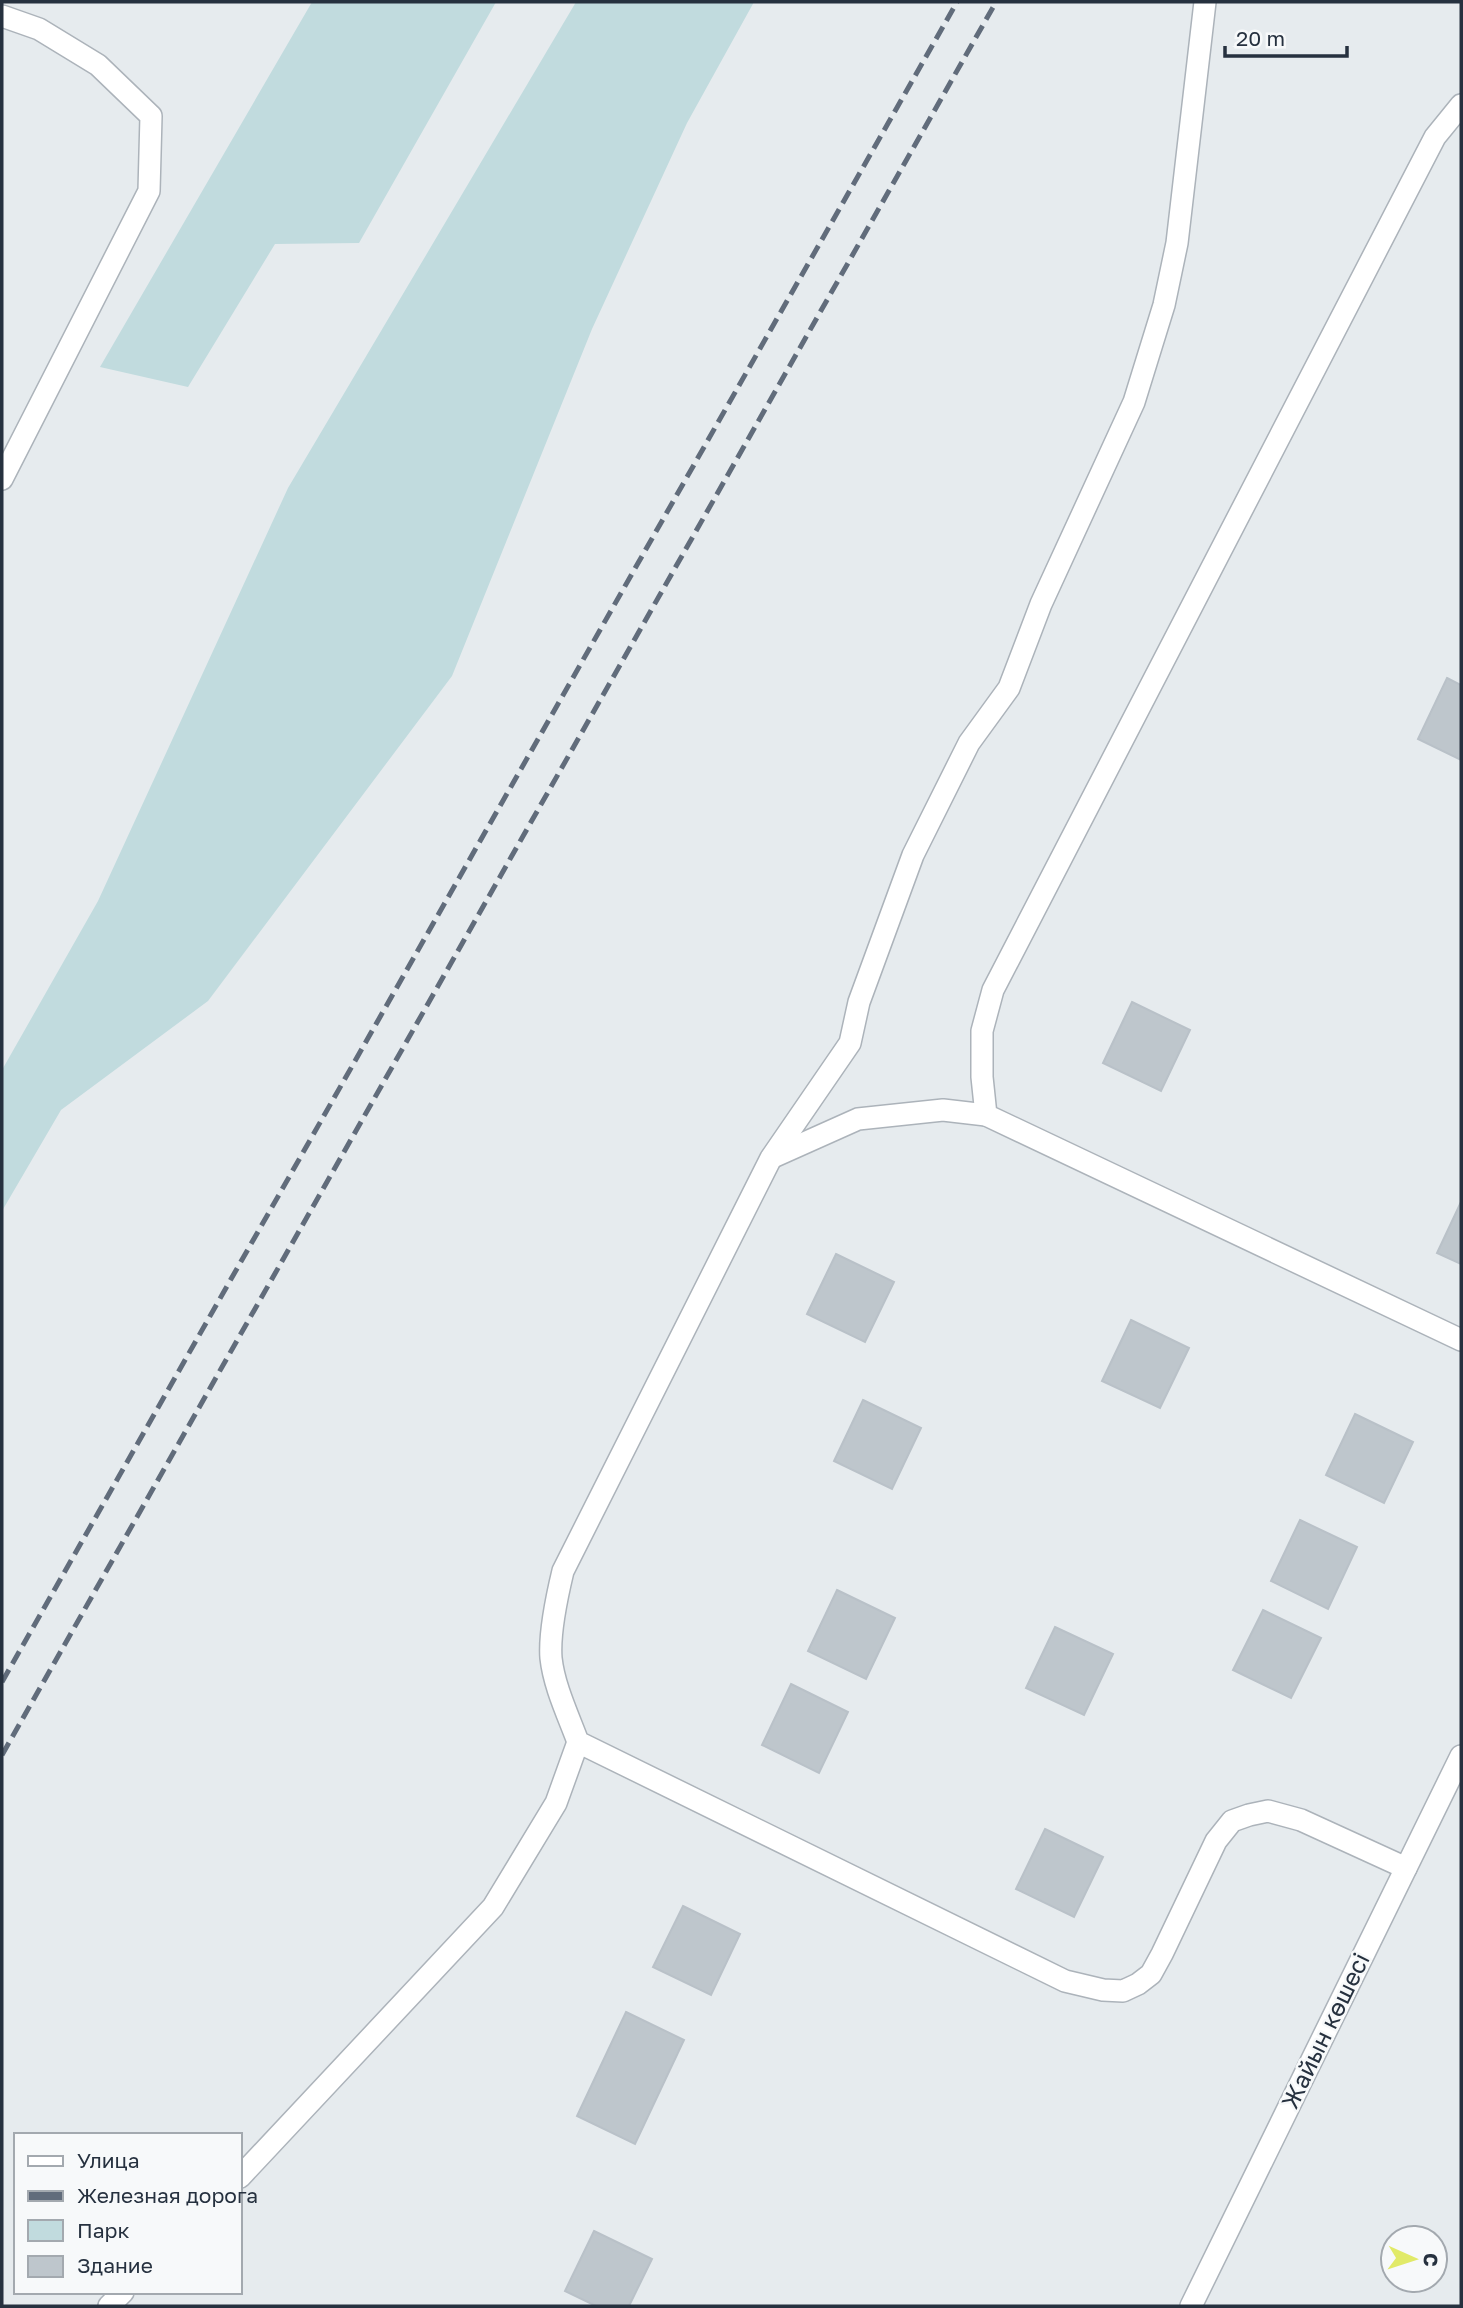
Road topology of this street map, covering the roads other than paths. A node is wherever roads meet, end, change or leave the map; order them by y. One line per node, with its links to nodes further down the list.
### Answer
1 (1205, 2): 6 (street)
2 (2, 16): 4 (street)
3 (1461, 105): 5 (street)
4 (2, 479)
5 (986, 1115): 6 (street); 7 (street)
6 (771, 1158): 8 (street)
7 (1461, 1340)
8 (578, 1742): 10 (street); 11 (street)
9 (1461, 1756): 10 (street, Жайын көшесі)
10 (1406, 1868): 12 (street, Жайын көшесі)
11 (242, 2175)
12 (1191, 2306)

